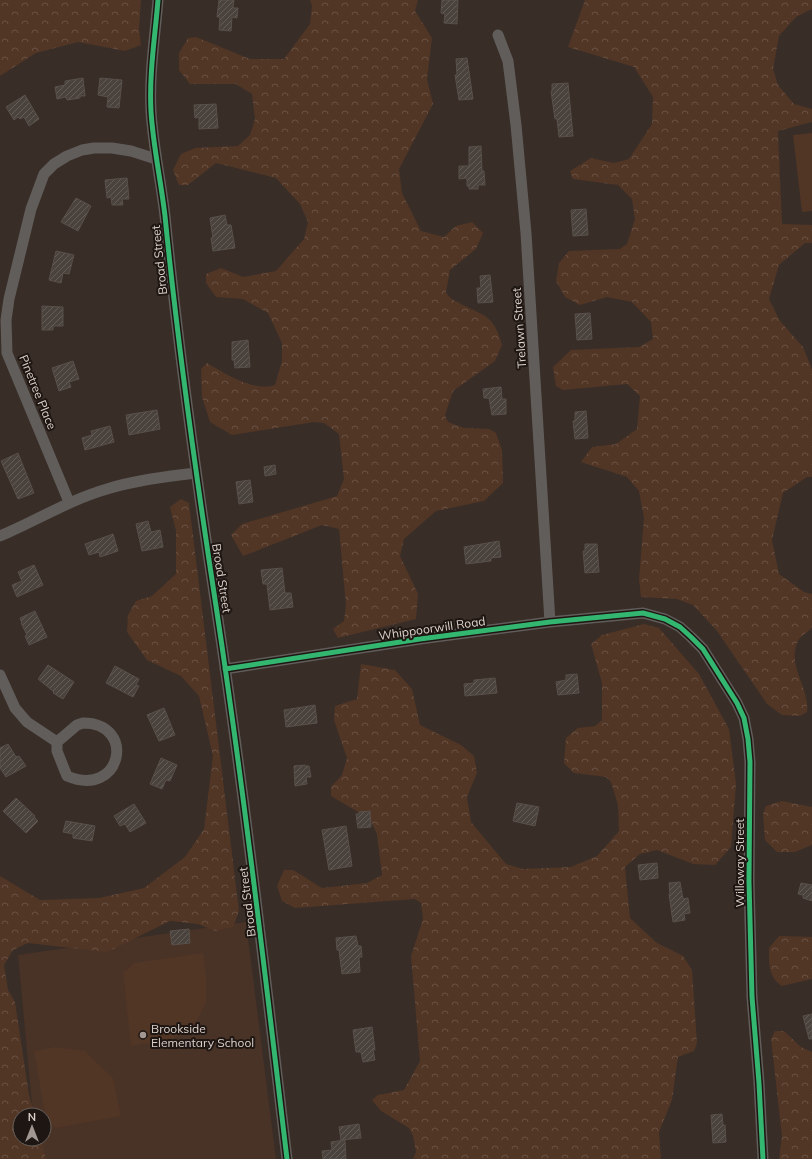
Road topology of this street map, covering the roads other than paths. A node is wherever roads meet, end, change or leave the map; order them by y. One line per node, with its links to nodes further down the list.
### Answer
1 (158, 0): 3 (street, Broad Street)
2 (498, 35): 8 (street, Trelawn Street)
3 (156, 160): 4 (street, Broad Street); 5 (street, Pinetree Place)
4 (195, 473): 5 (street); 9 (street, Broad Street)
5 (69, 502): 6 (street)
6 (0, 536)
7 (642, 614): 8 (street, Whippoorwill Road); 13 (street, Willoway Street)
8 (550, 622): 9 (street, Whippoorwill Road)
9 (225, 669): 12 (street, Broad Street)
10 (0, 675): 11 (street)
11 (57, 742): 11 (street)
12 (287, 1159)
13 (763, 1159)

